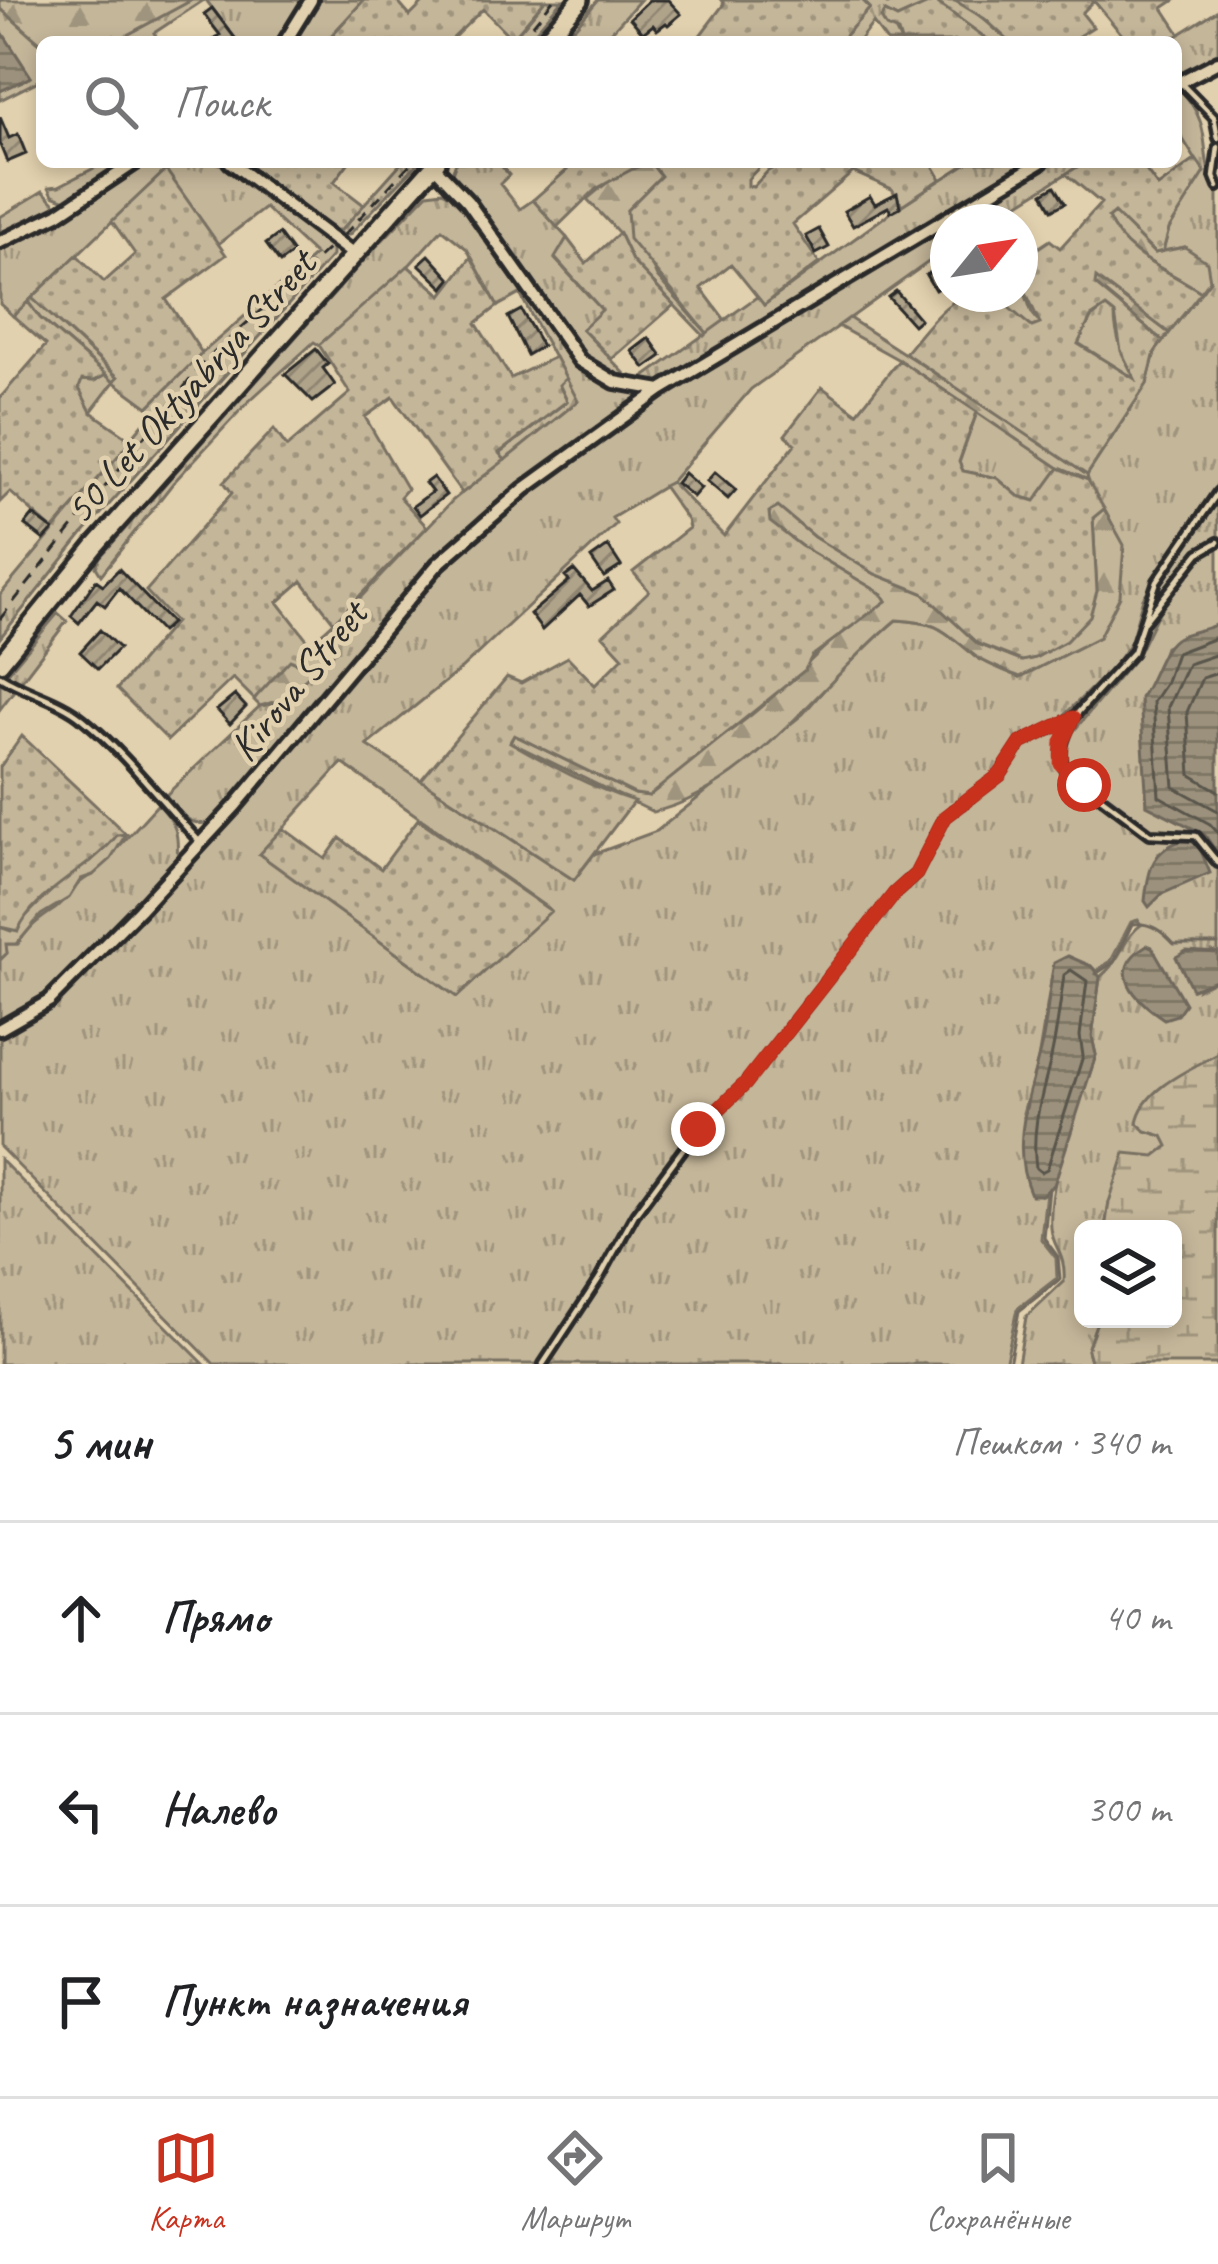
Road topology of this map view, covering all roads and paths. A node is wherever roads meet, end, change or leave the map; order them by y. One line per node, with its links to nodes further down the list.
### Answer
1 (311, 0): 4 (street)
2 (553, 0): 5 (path)
3 (580, 0): 6 (main road)
4 (289, 36)
5 (524, 36)
6 (548, 36)
7 (1218, 62): 8 (street)
8 (1182, 81)
9 (1182, 87): 10 (lane)
10 (1218, 138)
11 (1218, 147): 18 (lane)
12 (127, 168): 19 (street)
13 (238, 168): 20 (street)
14 (406, 168): 20 (path)
15 (431, 168): 21 (main road, 50 Let Oktyabrya Street)
16 (438, 168): 22 (street)
17 (1031, 168): 22 (street, Kirova Street)
18 (1218, 187)
19 (0, 242)
20 (336, 242): 21 (street); 25 (path)
21 (354, 255): 27 (main road, 50 Let Oktyabrya Street)
22 (661, 390): 30 (street, Kirova Street)
23 (1218, 492): 26 (lane)
24 (1218, 542): 26 (lane)
25 (0, 620)
26 (1140, 626): 29 (lane)
27 (0, 663)
28 (0, 676): 30 (lane)
29 (1073, 718): 31 (lane); 33 (lane)
30 (200, 843): 32 (street, Kirova Street)
31 (1218, 863)
32 (0, 1029)
33 (543, 1364)

